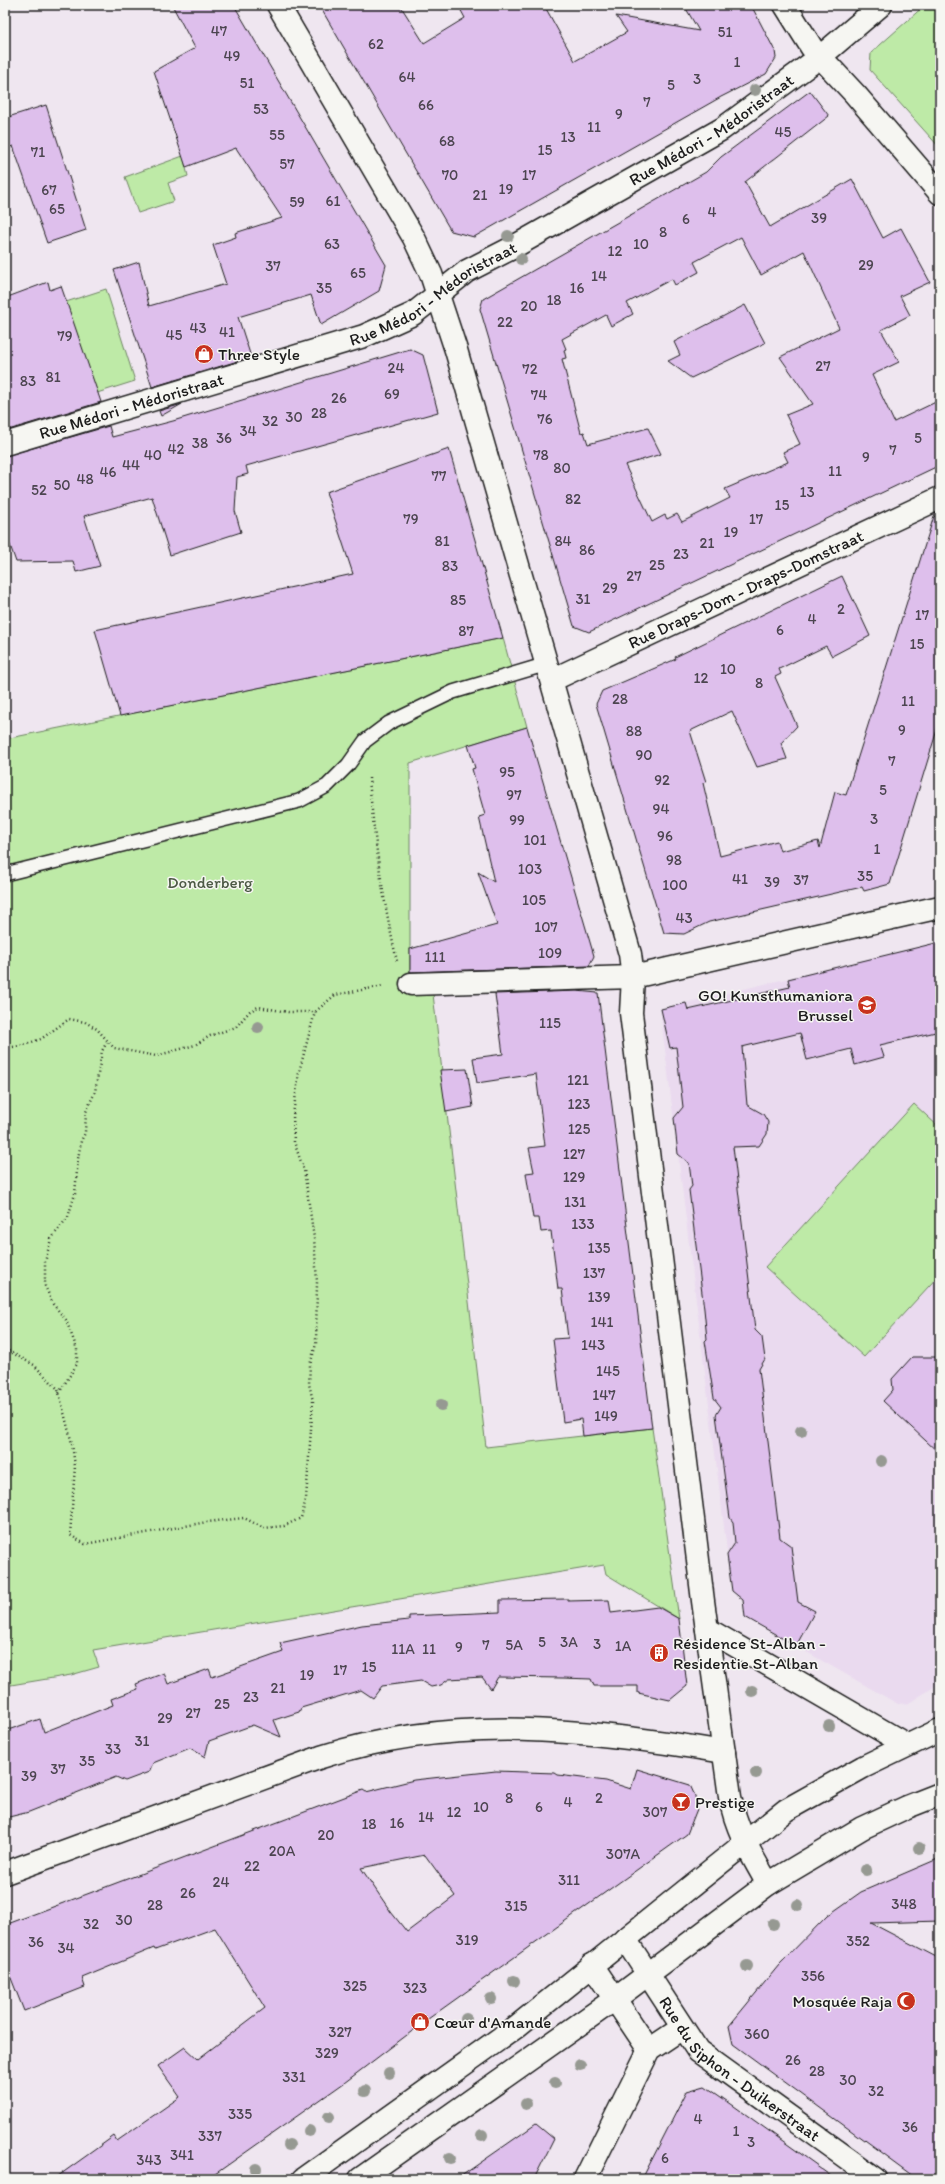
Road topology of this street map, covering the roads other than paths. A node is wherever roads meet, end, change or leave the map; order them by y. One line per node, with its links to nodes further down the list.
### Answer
1 (278, 5): 6 (street)
2 (785, 5): 4 (street)
3 (881, 5): 4 (street, Rue Médori - Médoristraat)
4 (820, 57): 5 (street); 6 (street, Rue Médori - Médoristraat)
5 (940, 193)
6 (438, 294): 7 (street, Rue Médori - Médoristraat); 9 (street)
7 (5, 444)
8 (940, 498): 9 (street, Rue Draps-Dom - Draps-Domstraat)
9 (550, 672): 10 (lane); 12 (street)
10 (5, 874)
11 (940, 907): 12 (street)
12 (633, 977): 13 (street); 14 (street)
13 (407, 984)
14 (707, 1629): 16 (street); 17 (street)
15 (940, 1730): 16 (street)
16 (907, 1745): 19 (street)
17 (724, 1752): 19 (street); 20 (street)
18 (940, 1794): 21 (street)
19 (745, 1844): 21 (street); 22 (street)
20 (5, 1873)
21 (768, 1884): 24 (street)
22 (625, 1939): 23 (street); 24 (street, Rue du Siphon - Duikerstraat)
23 (592, 1965): 25 (street); 28 (street)
24 (647, 1974): 25 (street); 26 (street, Rue du Siphon - Duikerstraat)
25 (615, 1999): 27 (street); 29 (street)
26 (678, 2022): 27 (street); 31 (street, Rue du Siphon - Duikerstraat)
27 (649, 2050): 30 (street)
28 (303, 2179)
29 (360, 2179)
30 (585, 2179)
31 (876, 2179)

